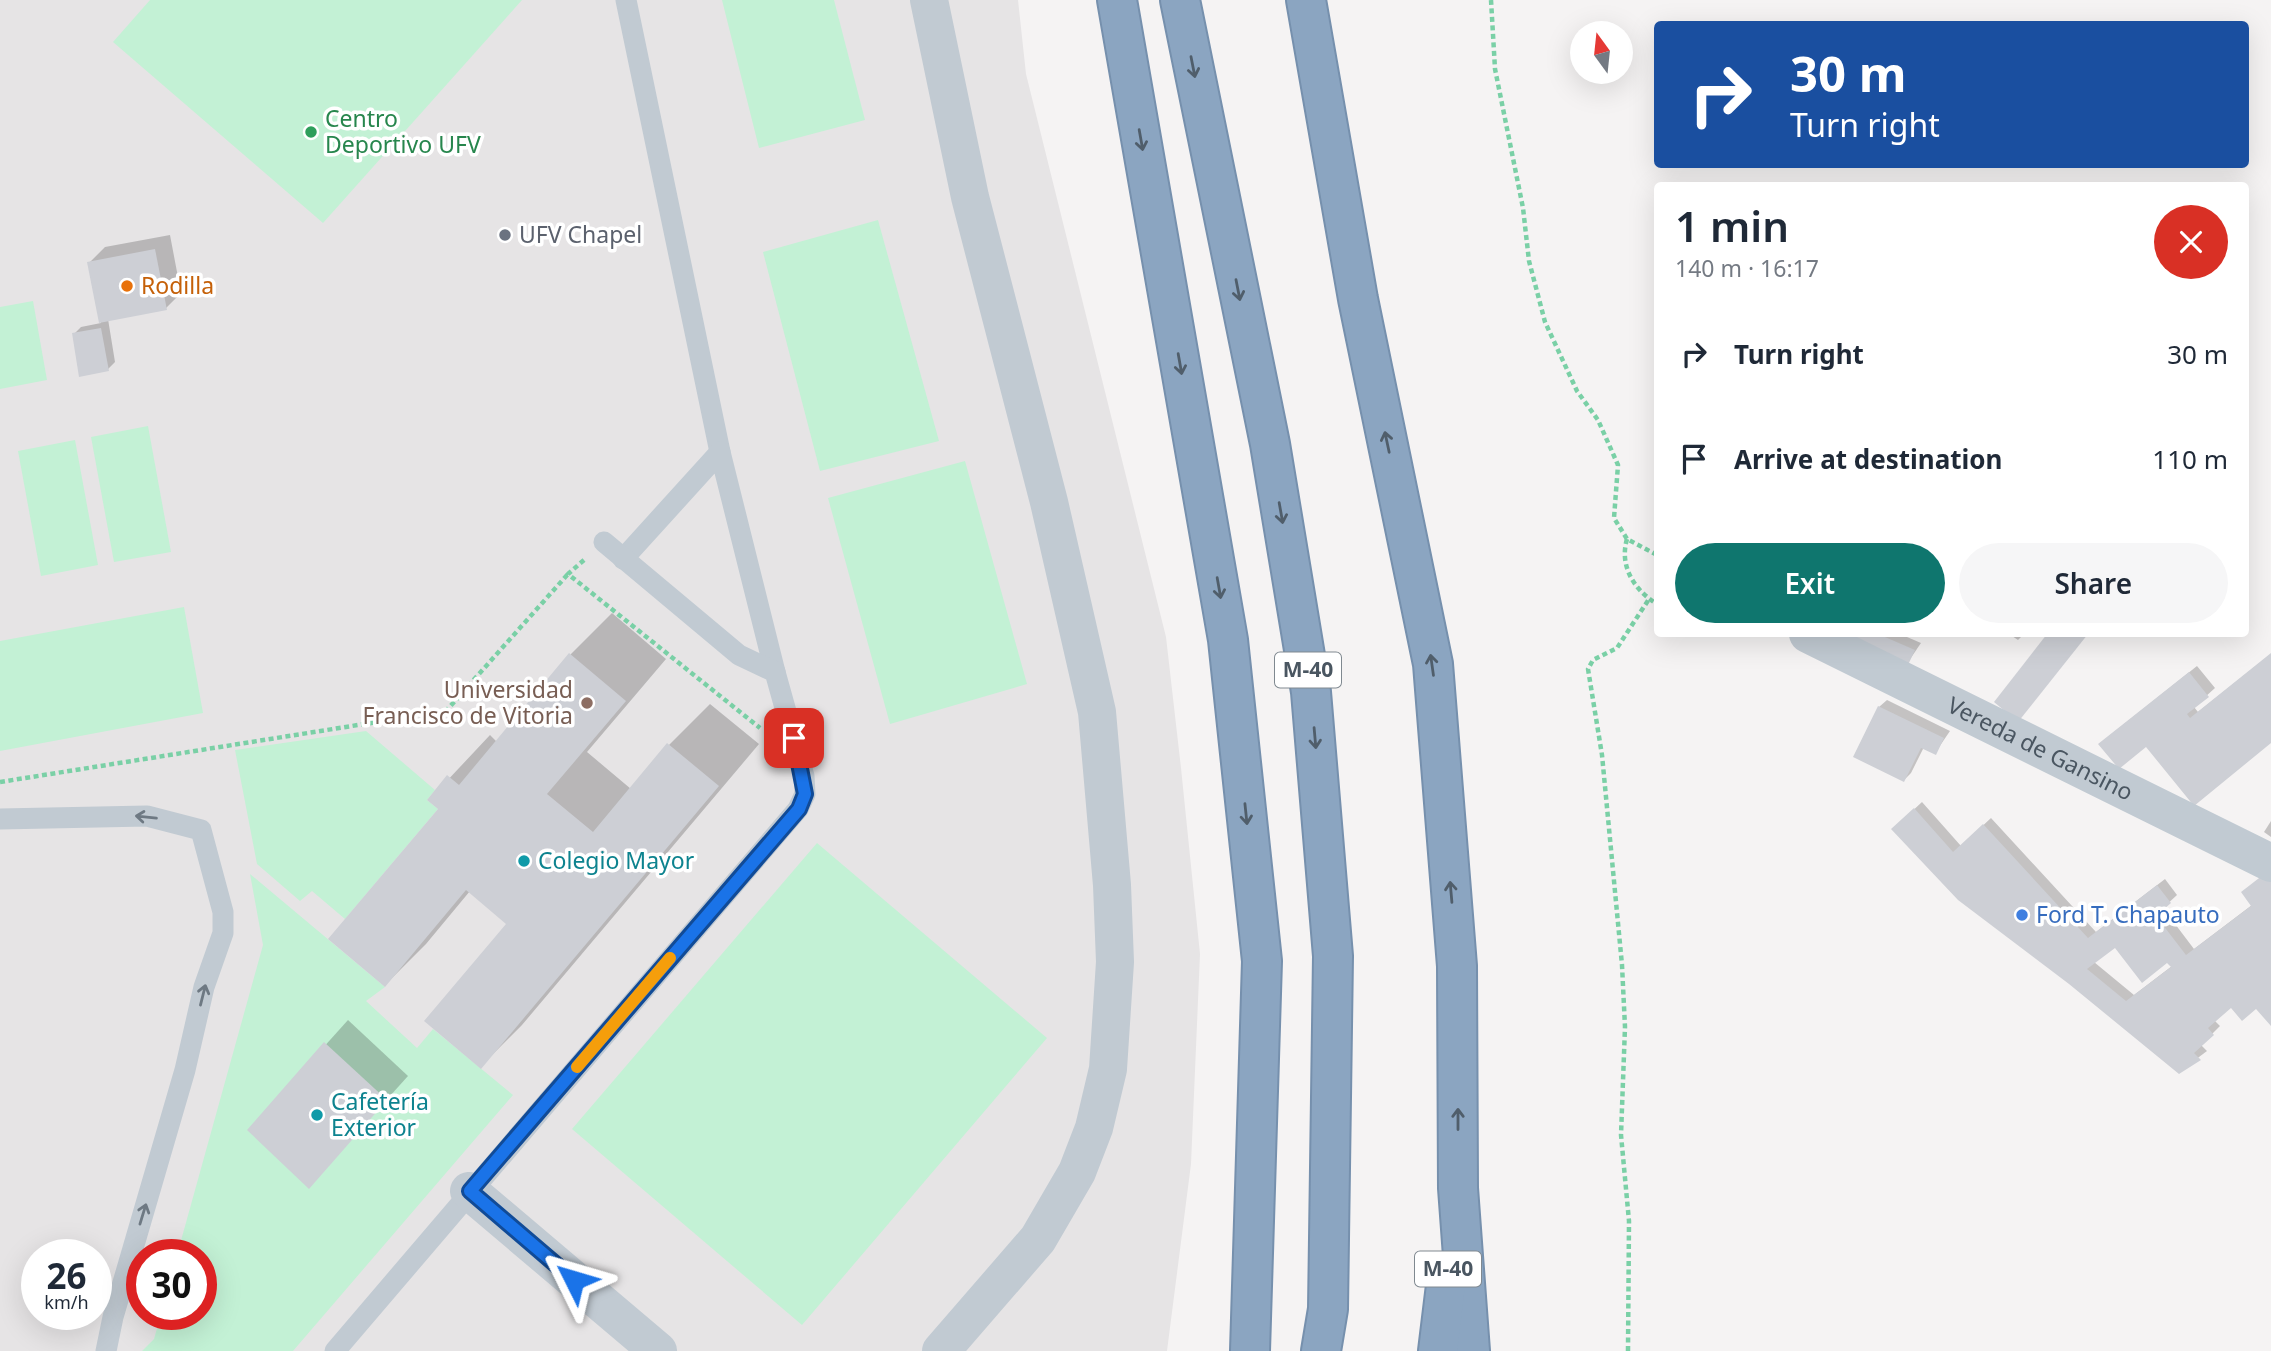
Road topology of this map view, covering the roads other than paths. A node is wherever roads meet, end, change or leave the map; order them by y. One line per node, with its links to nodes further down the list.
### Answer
1 (626, 0): 6 (lane)
2 (929, 0): 19 (street)
3 (1117, 0): 20 (highway, one-way to 20)
4 (1180, 0): 21 (highway, M-40, one-way to 21)
5 (1306, 0): 13 (highway, M-40, one-way to 5)
6 (720, 452): 8 (lane); 10 (lane)
7 (604, 542): 8 (lane)
8 (624, 559): 10 (lane)
9 (1814, 637): 12 (street, Vereda de Gansino)
10 (775, 672): 14 (lane)
11 (0, 819): 15 (lane, one-way to 11)
12 (2271, 863)
13 (1458, 1188): 22 (highway, M-40); 23 (highway)
14 (461, 1202): 16 (lane); 17 (street); 18 (street)
15 (106, 1351)
16 (335, 1351)
17 (621, 1351)
18 (658, 1351)
19 (941, 1351)
20 (1250, 1351)
21 (1321, 1351)
22 (1438, 1351)
23 (1470, 1351)

